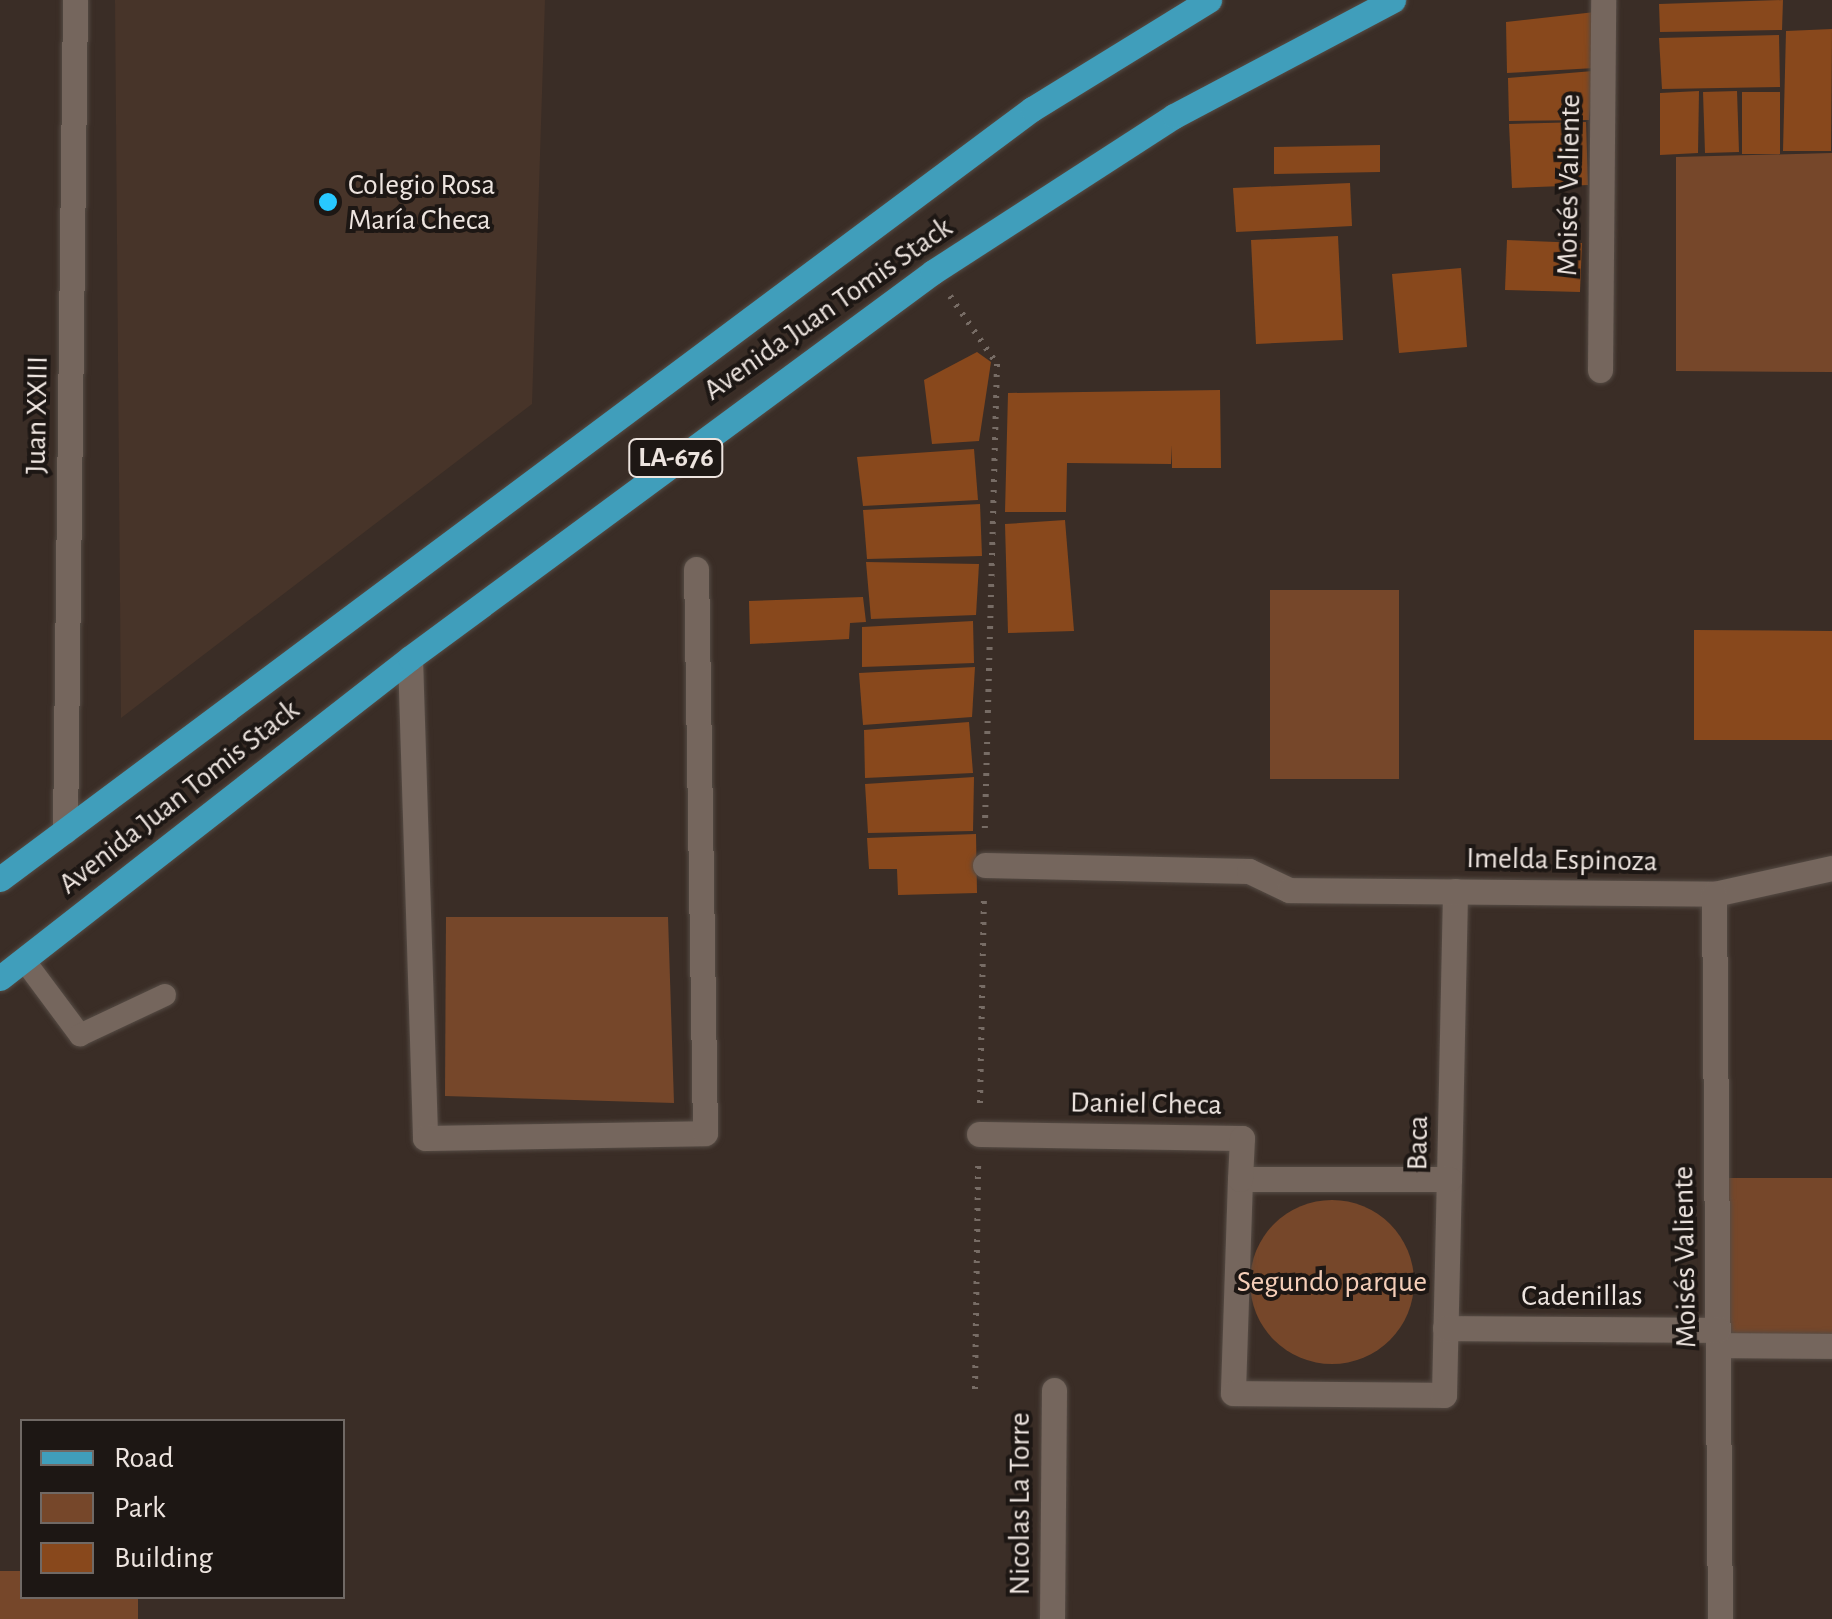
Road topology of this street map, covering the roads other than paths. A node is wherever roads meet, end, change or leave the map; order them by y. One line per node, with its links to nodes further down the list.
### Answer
1 (75, 0): 8 (street, Juan XXIII)
2 (1209, 0): 8 (main road, Avenida Juan Tomis Stack / LA-676)
3 (1394, 0): 7 (main road, Avenida Juan Tomis Stack / LA-676)
4 (1603, 0): 5 (street, Moisés Valiente)
5 (1600, 370)
6 (696, 569): 7 (street)
7 (410, 658): 14 (main road, Avenida Juan Tomis Stack / LA-676)
8 (65, 831): 11 (main road, Avenida Juan Tomis Stack / LA-676)
9 (984, 866): 12 (street, Imelda Espinoza)
10 (1832, 868): 13 (street, Imelda Espinoza)
11 (0, 879)
12 (1456, 892): 13 (street, Imelda Espinoza); 19 (street, Baca)
13 (1714, 894): 21 (street, Moisés Valiente)
14 (24, 960): 15 (main road, Avenida Juan Tomis Stack / LA-676); 16 (lane)
15 (0, 978)
16 (165, 995)
17 (979, 1134): 18 (street, Daniel Checa)
18 (1240, 1179): 19 (street); 24 (street, Daniel Checa)
19 (1450, 1179): 20 (street, Baca)
20 (1446, 1328): 21 (street, Cadenillas); 24 (street, Baca)
21 (1718, 1337): 22 (street, Cadenillas); 26 (street, Moisés Valiente)
22 (1832, 1346)
23 (1054, 1390): 25 (street, Nicolas La Torre)
24 (1444, 1395)
25 (1052, 1619)
26 (1720, 1619)

